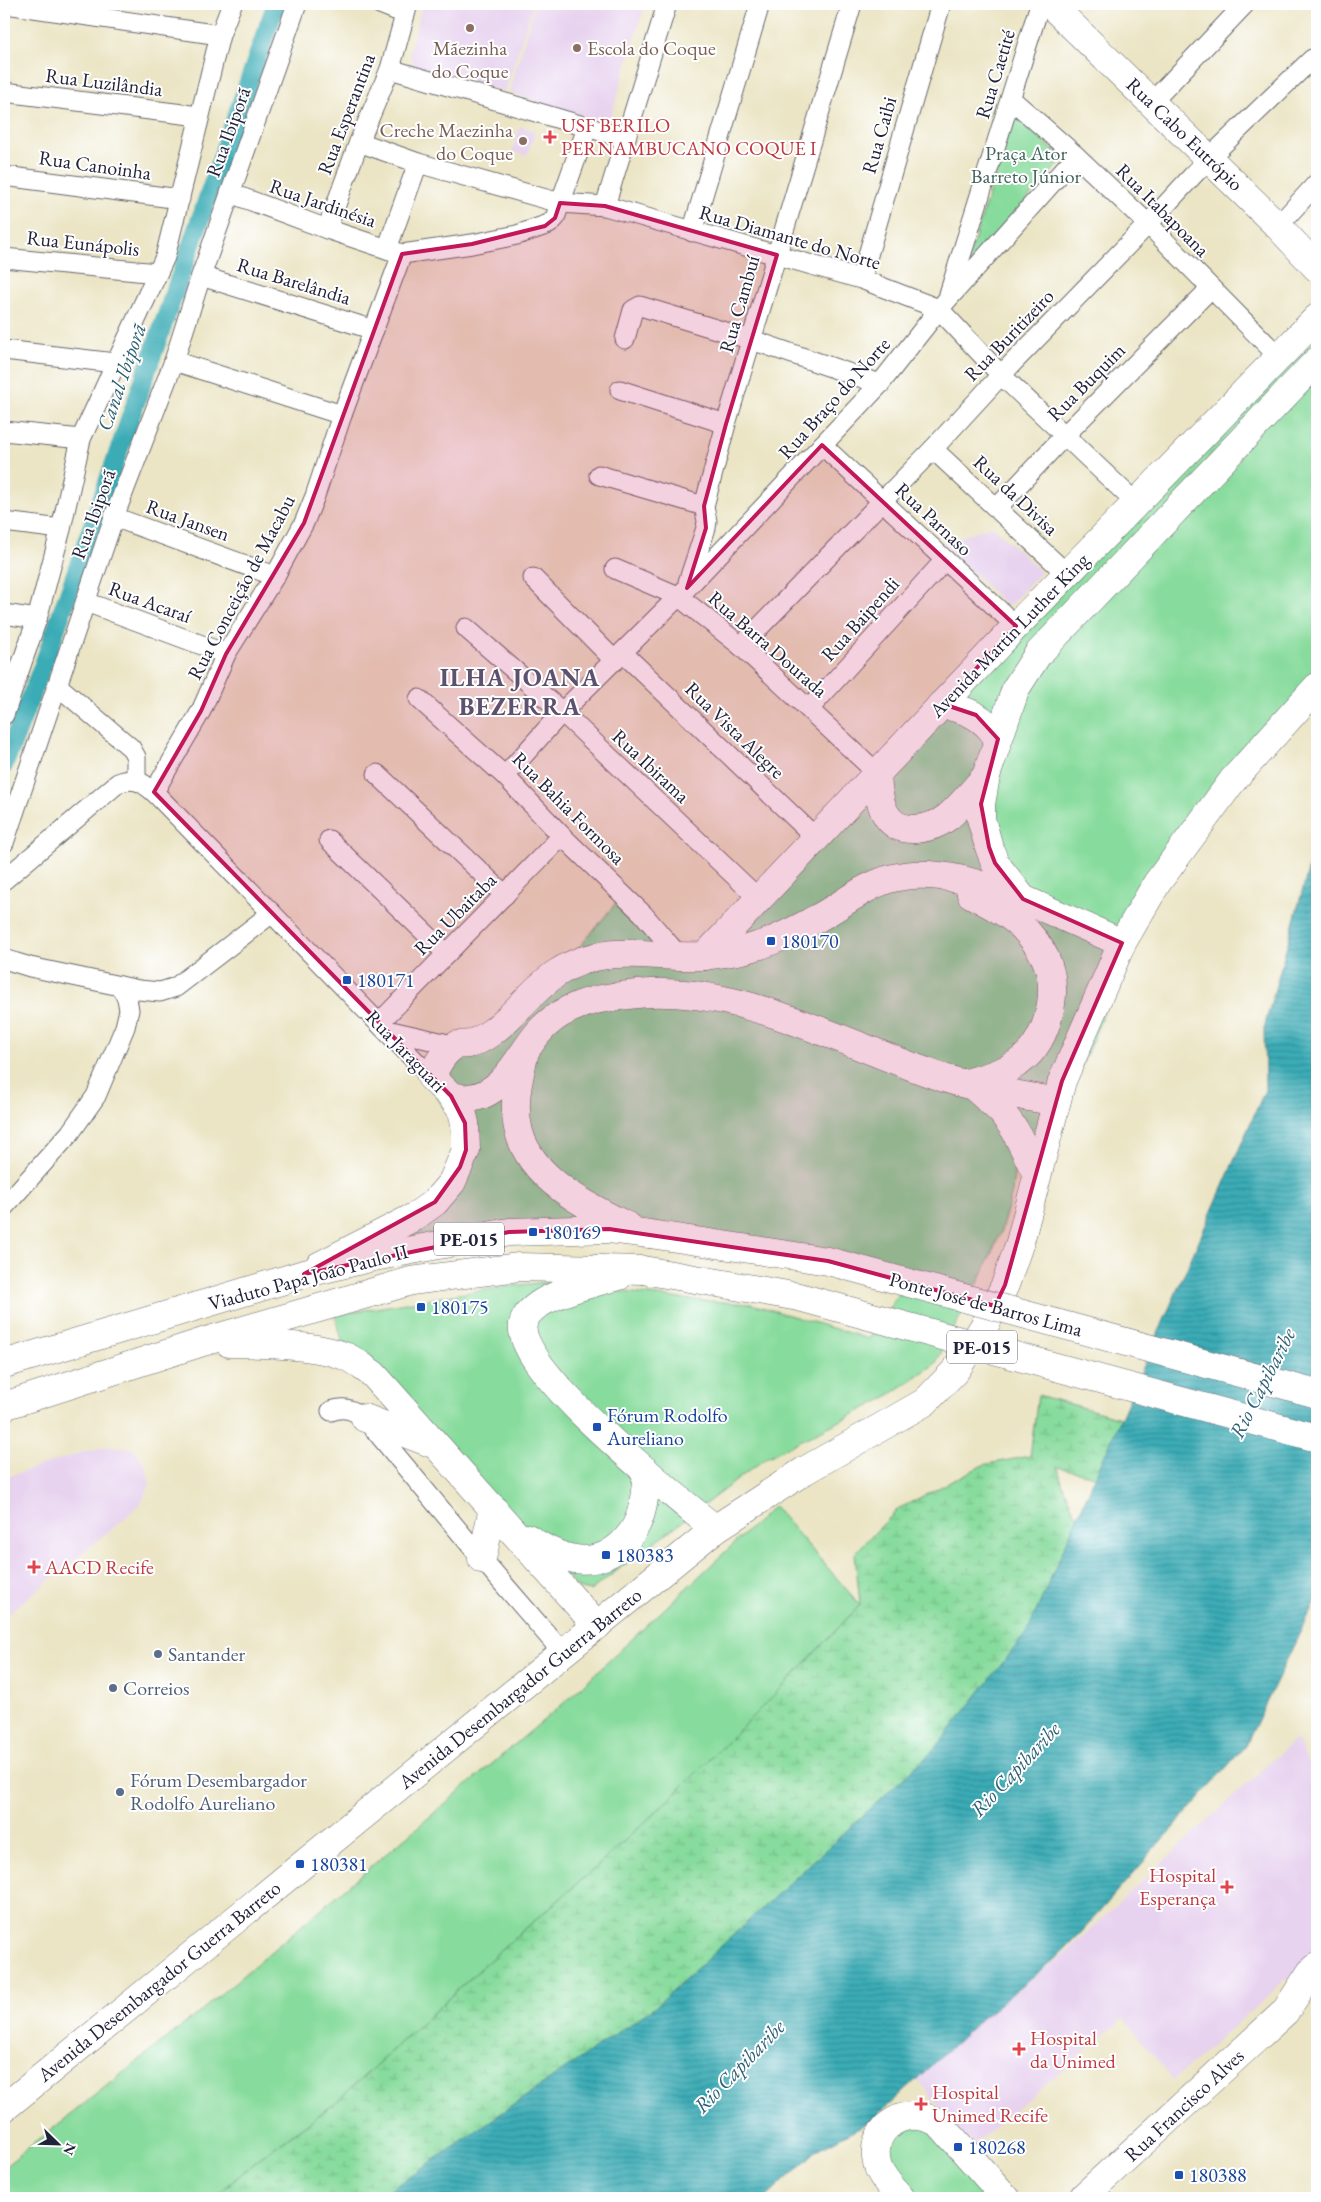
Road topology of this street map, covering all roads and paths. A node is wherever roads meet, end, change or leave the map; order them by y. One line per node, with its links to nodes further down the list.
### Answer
1 (6, 4): 13 (street)
2 (232, 4): 13 (street, Rua Ibiporã)
3 (297, 4): 28 (street, Rua Ibiporã)
4 (380, 4): 12 (street, Rua Esperantina)
5 (667, 4): 21 (street)
6 (760, 4): 35 (street)
7 (852, 4): 37 (street, Rua Cambuí)
8 (941, 4): 42 (street, Rua Caibi)
9 (1040, 4): 17 (street, Rua Caetité)
10 (1050, 4): 18 (main road, Rua Cabo Eutrópio)
11 (1245, 4): 18 (street)
12 (406, 9): 15 (street, Rua Esperantina)
13 (220, 35): 19 (street, Rua Ibiporã)
14 (1312, 59): 24 (street, Rua Buritizeiro)
15 (390, 69): 20 (street); 22 (street, Rua Esperantina)
16 (4, 92): 19 (street, Rua Luzilândia)
17 (1011, 98): 23 (street, Rua Itabapoana); 44 (street, Rua Caetité)
18 (1152, 102): 24 (main road, Rua Cabo Eutrópio)
19 (199, 116): 29 (street, Rua Ibiporã)
20 (587, 128): 21 (street); 31 (street)
21 (624, 138): 30 (street)
22 (359, 142): 25 (street, Rua Diamante do Norte); 34 (street, Rua Esperantina)
23 (1076, 156): 32 (street, Rua Itabapoana); 44 (street, Rua Braço do Norte)
24 (1209, 158): 32 (street, Rua Buritizeiro); 33 (main road, Rua Cabo Eutrópio)
25 (418, 163): 31 (street, Rua Diamante do Norte); 36 (street, Rua Conceição de Macabu)
26 (4, 176): 29 (street, Rua Canoinha)
27 (1317, 183): 33 (street)
28 (230, 193): 34 (street, Rua Jardinésia); 41 (street, Rua Ibiporã)
29 (180, 199): 40 (street, Rua Ibiporã)
30 (605, 206): 31 (street, Rua Diamante do Norte); 35 (street, Rua Diamante do Norte)
31 (557, 211): 36 (street)
32 (1148, 224): 43 (street, Rua Itabapoana); 54 (street, Rua Buritizeiro)
33 (1278, 226): 39 (main road, Rua Cabo Eutrópio)
34 (326, 229): 36 (street, Rua Jardinésia)
35 (692, 232): 37 (street, Rua Diamante do Norte)
36 (394, 251): 46 (street, Rua Conceição de Macabu)
37 (777, 255): 42 (street, Rua Diamante do Norte); 48 (street, Rua Cambuí)
38 (4, 258): 40 (street, Rua Eunápolis)
39 (1317, 268)
40 (157, 273): 53 (street, Rua Ibiporã)
41 (201, 276): 46 (street, Rua Barelândia); 51 (street, Rua Ibiporã)
42 (861, 279): 44 (street, Rua Diamante do Norte)
43 (1210, 289): 50 (street, Rua Itabapoana); 60 (street, Rua Buquim)
44 (943, 305): 54 (street, Rua Diamante do Norte); 55 (street, Rua Braço do Norte)
45 (1317, 318): 50 (main road, Avenida Martin Luther King)
46 (374, 330): 57 (street, Rua Conceição de Macabu)
47 (625, 339): 48 (street)
48 (752, 340): 55 (street); 58 (street, Rua Cambuí)
49 (4, 350): 53 (street)
50 (1279, 357): 66 (main road, Avenida Martin Luther King)
51 (174, 361): 57 (street); 69 (street, Rua Ibiporã)
52 (1317, 361): 94 (main road, Avenida Martin Luther King)
53 (115, 363): 61 (street, Rua Ibiporã)
54 (1001, 375): 60 (street, Rua Diamante do Norte); 63 (street, Rua Buritizeiro)
55 (880, 384): 62 (street, Rua Braço do Norte)
56 (620, 390): 58 (street)
57 (342, 416): 75 (street, Rua Conceição de Macabu)
58 (726, 424): 67 (street, Rua Cambuí)
59 (4, 431): 61 (street)
60 (1064, 436): 66 (street, Rua Diamante do Norte); 68 (street, Rua Buquim)
61 (81, 438): 71 (street, Rua Ibiporã)
62 (822, 445): 65 (street, Rua Parnaso); 77 (street, Rua Braço do Norte)
63 (933, 449): 65 (street, Rua Buritizeiro); 68 (street, Rua da Divisa)
64 (599, 475): 67 (street)
65 (882, 502): 72 (street, Rua Parnaso); 83 (street, Rua Buritizeiro)
66 (1136, 504): 74 (main road, Avenida Martin Luther King)
67 (704, 506): 77 (street, Rua Cambuí)
68 (997, 508): 74 (street, Rua da Divisa)
69 (114, 517): 75 (street, Rua Jansen); 78 (street, Rua Ibiporã)
70 (4, 522): 71 (street)
71 (61, 529): 80 (street, Rua Ibiporã)
72 (945, 560): 81 (street, Rua Parnaso); 91 (street, Rua Baipendi)
73 (615, 569): 77 (street, Rua Barra Dourada)
74 (1067, 574): 81 (main road, Avenida Martin Luther King)
75 (275, 576): 84 (street, Rua Conceição de Macabu)
76 (533, 578): 85 (street)
77 (682, 592): 83 (street, Rua Barra Dourada); 85 (street, Rua Braço do Norte)
78 (86, 602): 84 (street, Rua Acaraí); 86 (street, Rua Ibiporã)
79 (4, 614): 80 (street)
80 (37, 619): 88 (street, Rua Ibiporã)
81 (1016, 626): 90 (main road, Avenida Martin Luther King)
82 (466, 628): 92 (street, Rua Ibirama)
83 (741, 646): 91 (street, Rua Barra Dourada)
84 (226, 654): 100 (street, Rua Conceição de Macabu)
85 (619, 657): 92 (street, Rua Braço do Norte); 102 (street, Rua Vista Alegre)
86 (58, 686): 99 (street); 104 (street, Rua Ibiporã)
87 (1317, 687): 111 (main road, Avenida Desembargador Guerra Barreto)
88 (8, 692): 93 (street, Rua Ibiporã)
89 (419, 699): 97 (street, Rua Bahia Formosa)
90 (941, 705): 94 (main road); 95 (main road, Avenida Martin Luther King)
91 (809, 709): 95 (street, Rua Barra Dourada)
92 (562, 712): 97 (street, Rua Braço do Norte); 108 (street, Rua Ibirama)
93 (4, 715)
94 (998, 739): 98 (main road, Avenida Martin Luther King)
95 (877, 773): 98 (main road); 102 (main road, Avenida Martin Luther King)
96 (376, 774): 107 (street)
97 (505, 776): 101 (street, Rua Bahia Formosa)
98 (986, 776): 109 (main road, Avenida Martin Luther King)
99 (136, 780): 100 (street); 106 (street)
100 (154, 792): 110 (street, Rua Jaraguari)
101 (562, 836): 107 (street, Rua Ubaitaba); 113 (street, Rua Bahia Formosa)
102 (816, 838): 108 (main road, Avenida Martin Luther King)
103 (329, 840): 112 (street)
104 (4, 842)
105 (939, 876): 109 (main road); 113 (main road); 120 (main road)
106 (4, 880)
107 (506, 895): 112 (street, Rua Ubaitaba)
108 (758, 899): 113 (main road, Avenida Martin Luther King)
109 (1023, 899): 111 (main road)
110 (272, 913): 115 (street); 116 (street, Rua Jaraguari)
111 (1122, 943): 122 (main road, Avenida Desembargador Guerra Barreto)
112 (447, 954): 116 (street, Rua Ubaitaba)
113 (692, 956): 117 (main road)
114 (4, 959): 115 (street)
115 (120, 986): 124 (street)
116 (383, 1027): 117 (street); 119 (street, Rua Jaraguari)
117 (457, 1046): 119 (main road)
118 (525, 1052): 120 (main road); 121 (main road); 125 (main road)
119 (431, 1077): 121 (main road, Rua Jaraguari)
120 (968, 1084): 122 (main road); 123 (main road)
121 (451, 1096): 127 (main road, Rua Jaraguari)
122 (1056, 1102): 123 (main road, Avenida Desembargador Guerra Barreto)
123 (1037, 1175): 138 (main road, Avenida Desembargador Guerra Barreto)
124 (4, 1207)
125 (643, 1232): 127 (main road, Viaduto Papa João Paulo II / PE-015); 130 (main road, Ponte José de Barros Lima / PE-015, bridge)
126 (641, 1270): 128 (main road, Viaduto Papa João Paulo II / PE-015); 134 (main road, PE-015, bridge); 136 (main road)
127 (304, 1274): 129 (main road, Viaduto Papa João Paulo II / PE-015)
128 (204, 1342): 131 (main road, Viaduto Papa João Paulo II / PE-015); 135 (main road)
129 (4, 1364)
130 (1317, 1394)
131 (4, 1406)
132 (332, 1411): 133 (street)
133 (365, 1418): 135 (main road); 139 (street)
134 (1317, 1438)
135 (436, 1446): 137 (main road)
136 (647, 1472): 137 (main road); 138 (main road)
137 (499, 1515): 139 (main road); 140 (main road)
138 (715, 1529): 140 (main road, Avenida Desembargador Guerra Barreto)
139 (482, 1559): 141 (street)
140 (597, 1626): 141 (main road, Avenida Desembargador Guerra Barreto)
141 (564, 1654): 145 (main road, Avenida Desembargador Guerra Barreto)
142 (1317, 1967): 144 (main road, Rua Francisco Alves)
143 (1317, 1998): 144 (main road, Rua Francisco Alves)
144 (1285, 2012): 148 (main road, Rua Francisco Alves)
145 (4, 2108)
146 (901, 2198): 147 (main road)
147 (1006, 2198)
148 (1082, 2198)

